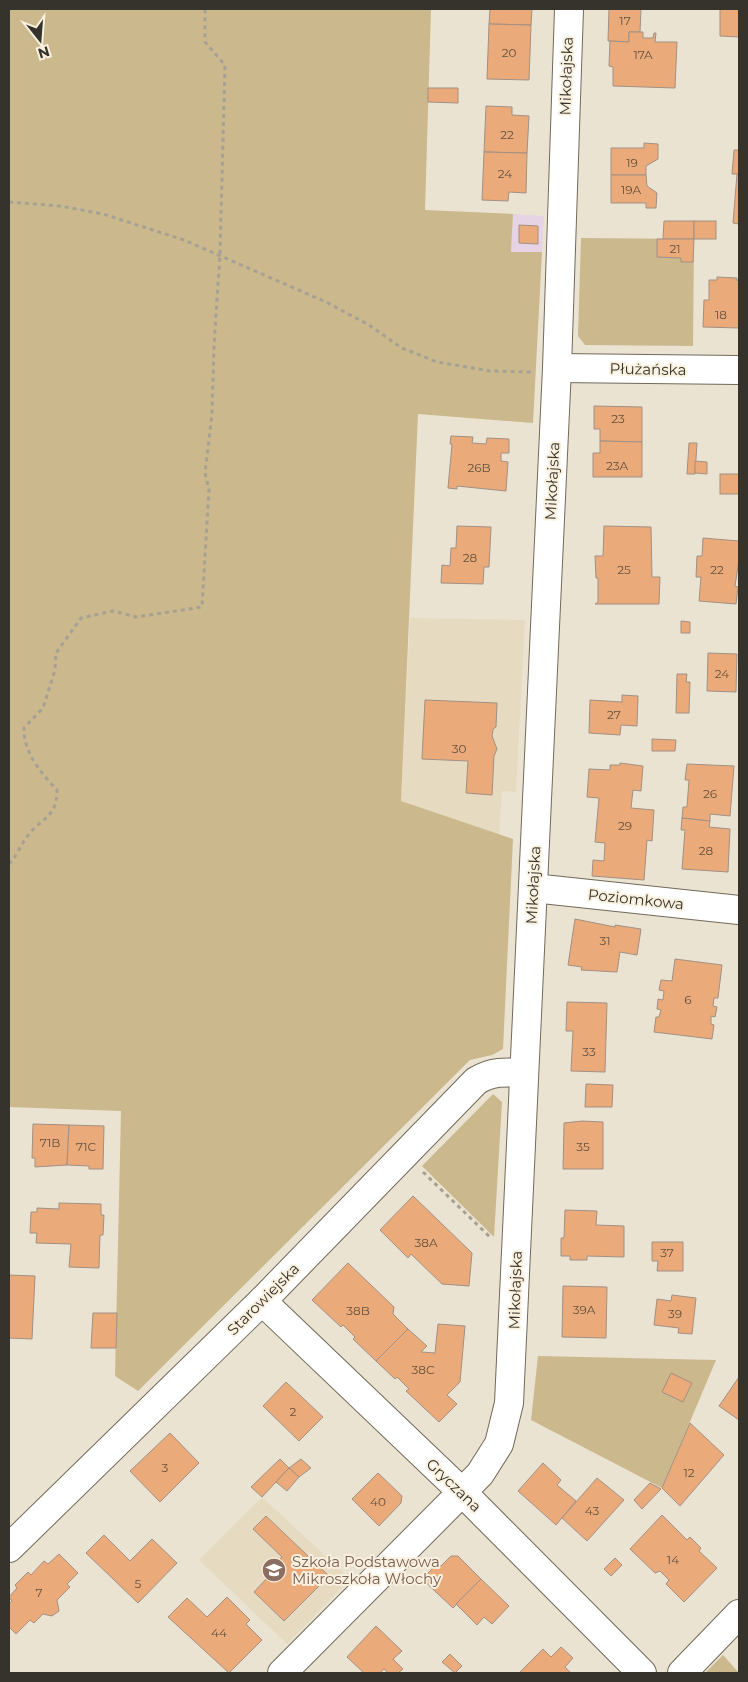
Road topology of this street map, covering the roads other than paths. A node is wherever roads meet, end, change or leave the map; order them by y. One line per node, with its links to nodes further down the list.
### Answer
1 (569, 9): 2 (street, Mikołajska)
2 (557, 368): 3 (street, Płużańska); 4 (street, Mikołajska)
3 (739, 370)
4 (533, 888): 5 (street, Poziomkowa); 6 (street, Mikołajska)
5 (739, 910)
6 (524, 1073): 7 (street, Starowiejska); 8 (street, Mikołajska)
7 (262, 1301): 8 (street, Gryczana); 9 (street, Starowiejska)
8 (462, 1492): 11 (street, Mikołajska); 12 (street, Gryczana)
9 (9, 1548)
10 (739, 1614): 13 (street)
11 (282, 1673)
12 (642, 1673)
13 (682, 1673)

